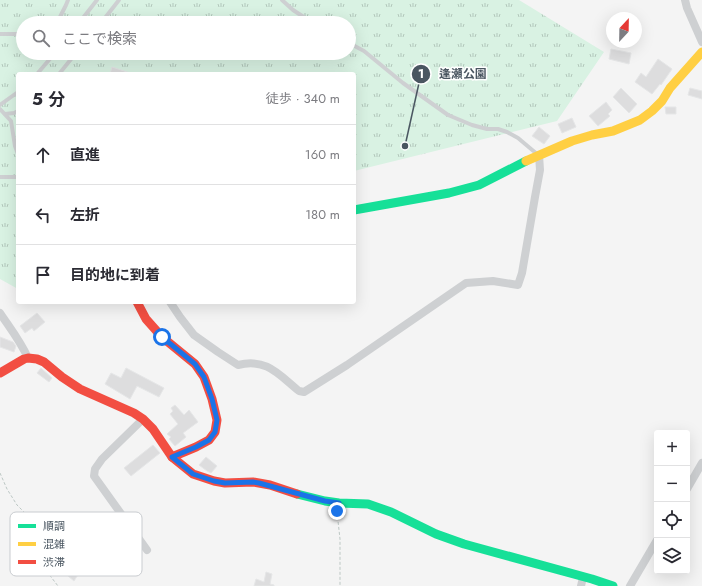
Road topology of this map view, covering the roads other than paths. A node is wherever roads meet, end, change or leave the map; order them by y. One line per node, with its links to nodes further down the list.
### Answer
1 (68, 0): 6 (lane)
2 (97, 0): 7 (lane)
3 (119, 0): 8 (lane)
4 (282, 0): 9 (lane)
5 (685, 0): 12 (street)
6 (60, 16)
7 (84, 16)
8 (106, 16)
9 (302, 16)
10 (0, 34): 11 (lane)
11 (16, 34)
12 (702, 42)
13 (356, 47): 25 (lane)
14 (702, 52): 25 (street)
15 (49, 60): 17 (lane)
16 (70, 60): 18 (lane)
17 (39, 72)
18 (61, 72)
19 (16, 93): 20 (lane)
20 (0, 105)
21 (0, 109): 23 (lane)
22 (16, 112): 23 (lane)
23 (5, 114): 24 (lane)
24 (16, 149)
25 (539, 155): 28 (street); 30 (street)
26 (0, 177): 27 (lane)
27 (16, 177)
28 (356, 210)
29 (138, 304): 35 (street)
30 (171, 304)
31 (0, 313): 32 (street)
32 (28, 358): 33 (street); 34 (street)
33 (0, 373)
34 (143, 419): 35 (street); 38 (street)
35 (172, 457): 42 (street)
36 (702, 463): 37 (street)
37 (690, 484)
38 (120, 512)
39 (142, 543): 41 (street)
40 (654, 545): 44 (street)
41 (147, 550)
42 (582, 581): 43 (street)
43 (613, 586)
44 (630, 586)

